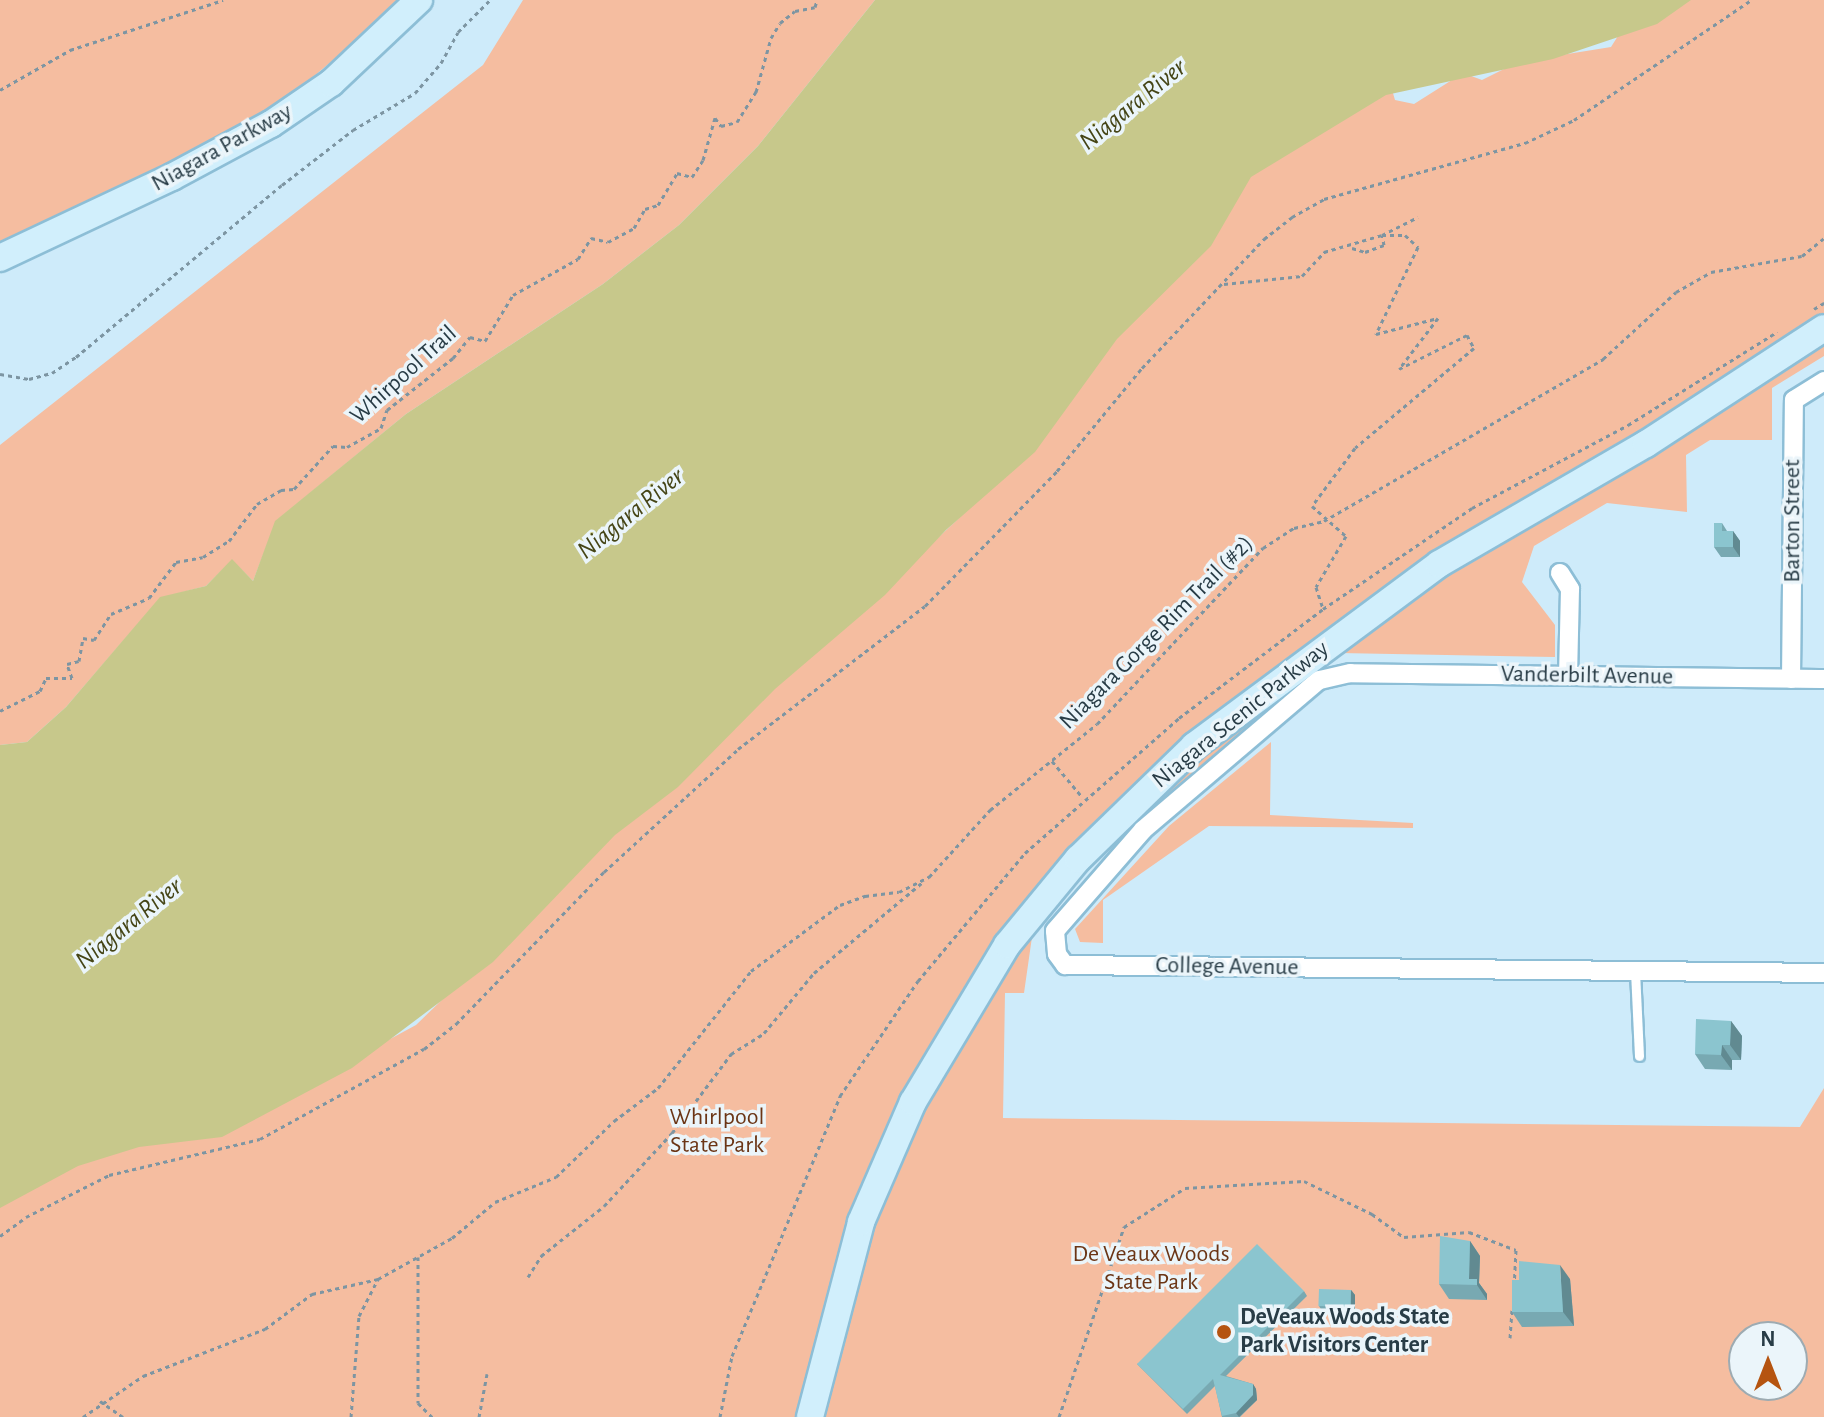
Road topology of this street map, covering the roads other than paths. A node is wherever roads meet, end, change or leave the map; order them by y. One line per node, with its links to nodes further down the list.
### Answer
1 (419, 0): 2 (main road, Niagara Parkway)
2 (0, 258)
3 (1824, 328): 13 (main road, Niagara Scenic Parkway)
4 (1824, 381): 8 (street, Barton Street)
5 (1560, 573): 7 (street)
6 (1350, 673): 7 (street, Vanderbilt Avenue); 10 (street, College Avenue)
7 (1568, 676): 8 (street, Vanderbilt Avenue)
8 (1791, 679): 9 (street, Vanderbilt Avenue)
9 (1824, 679)
10 (1635, 971): 11 (street, College Avenue); 12 (lane)
11 (1824, 973)
12 (1639, 1056)
13 (810, 1417)

